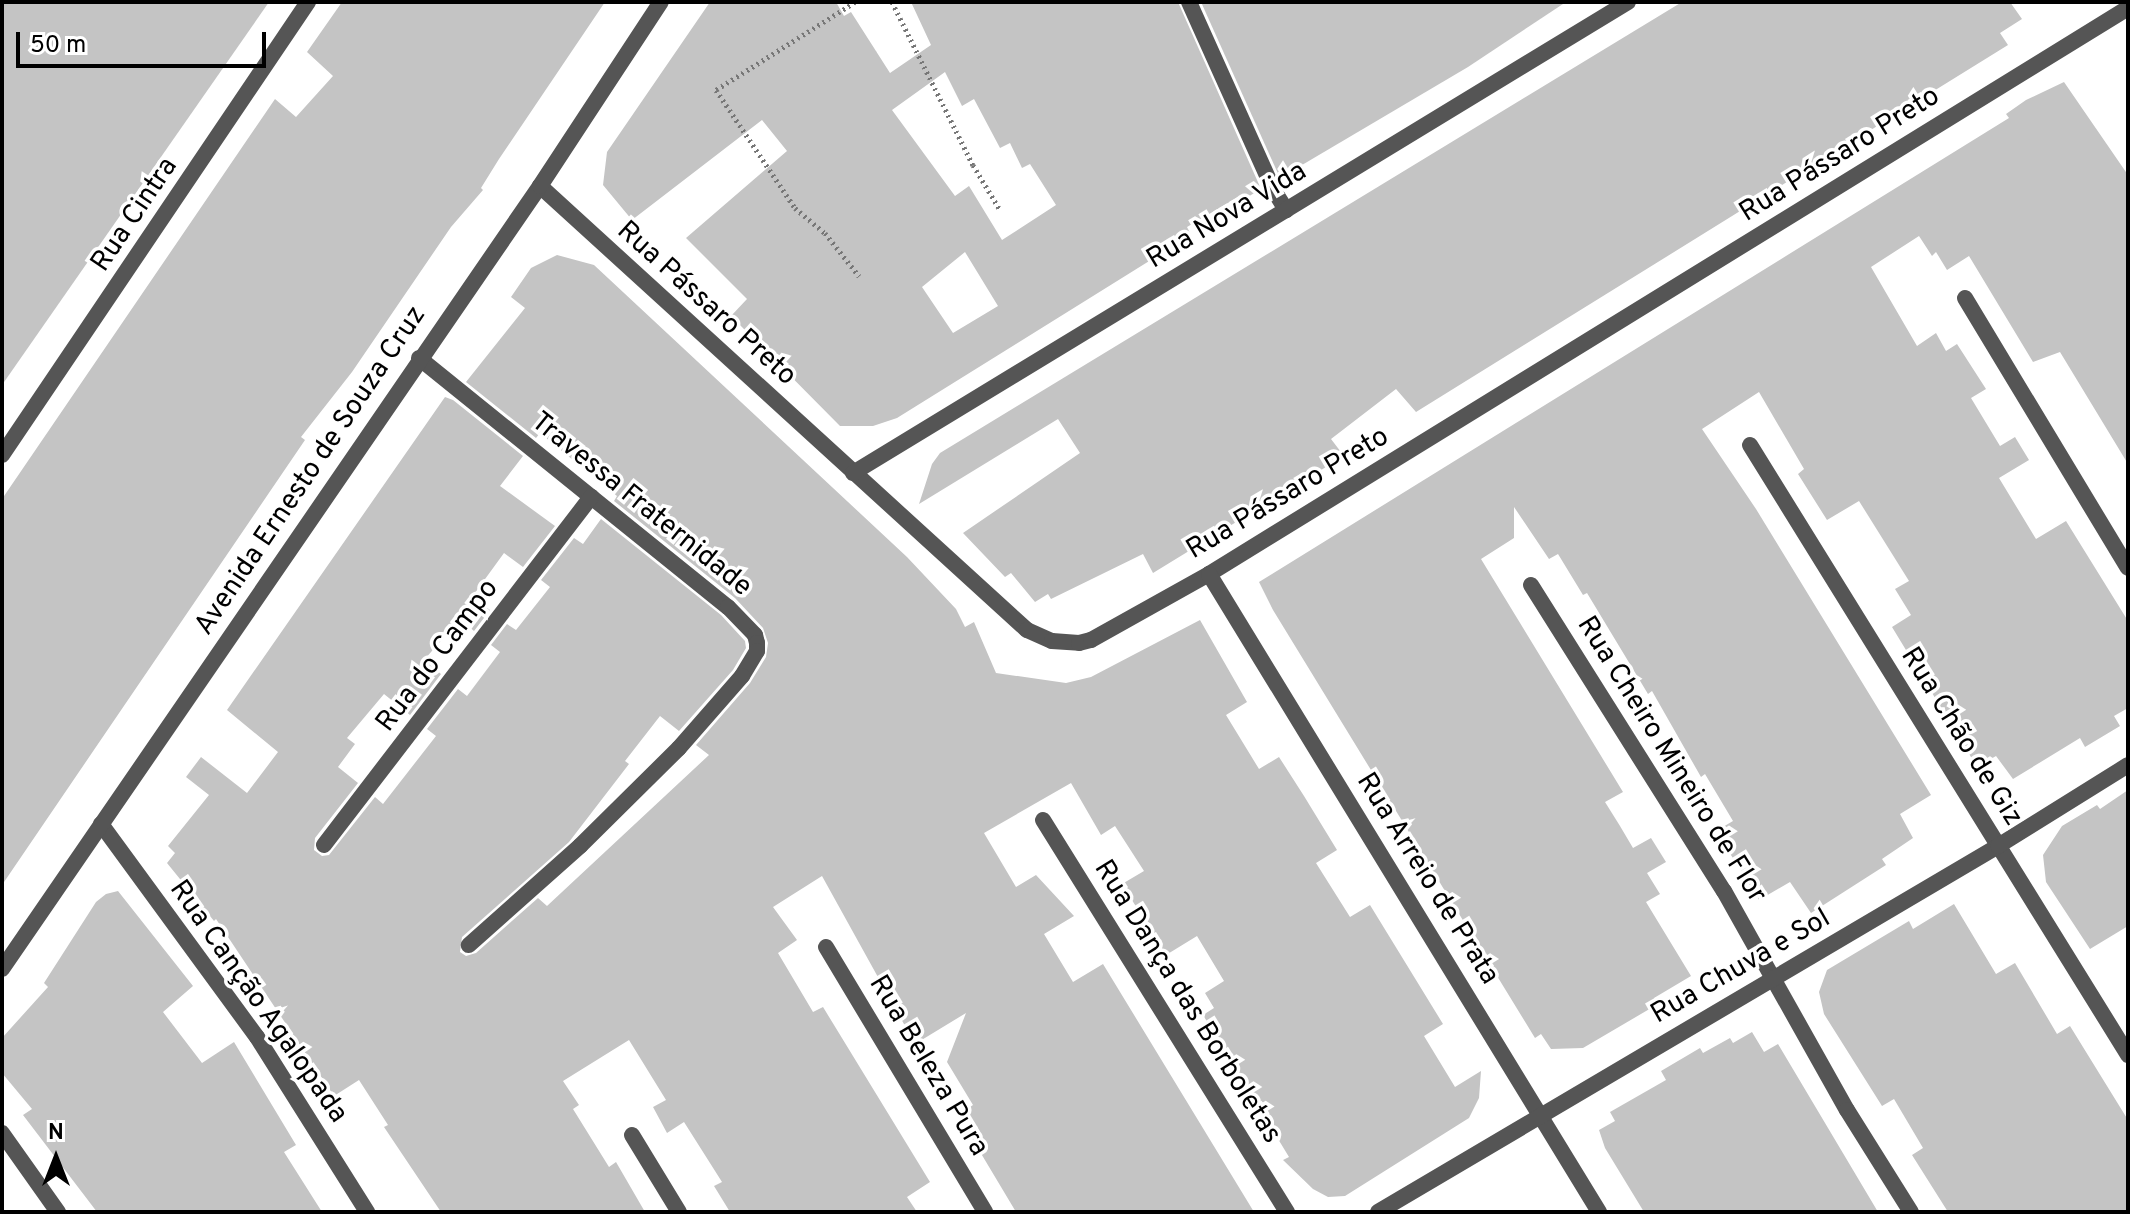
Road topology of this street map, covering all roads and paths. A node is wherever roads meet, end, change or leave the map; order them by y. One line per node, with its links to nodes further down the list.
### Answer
1 (308, 2): 15 (street, Rua Cintra)
2 (661, 2): 8 (street, Avenida Ernesto de Souza Cruz)
3 (855, 2): 11 (path)
4 (892, 2): 9 (path)
5 (1189, 2): 10 (street)
6 (1628, 2): 10 (street, Rua Nova Vida)
7 (2128, 8): 19 (street, Rua Pássaro Preto)
8 (540, 186): 13 (street, Avenida Ernesto de Souza Cruz); 16 (street, Rua Pássaro Preto)
9 (1000, 210)
10 (1286, 210): 16 (street, Rua Nova Vida)
11 (859, 276)
12 (1965, 298): 18 (street)
13 (419, 358): 17 (street, Travessa Fraternidade); 23 (street, Avenida Ernesto de Souza Cruz)
14 (1750, 445): 25 (street, Rua Chão de Giz)
15 (2, 455)
16 (853, 473): 19 (street, Rua Pássaro Preto)
17 (591, 497): 24 (street, Rua do Campo); 26 (street, Travessa Fraternidade)
18 (2128, 568)
19 (1209, 574): 31 (street, Rua Arreio de Prata)
20 (1531, 585): 29 (street, Rua Cheiro Mineiro de Flor)
21 (2128, 765): 25 (street, Rua Chuva e Sol)
22 (1043, 820): 38 (street, Rua Dança das Borboletas)
23 (101, 824): 28 (street, Avenida Ernesto de Souza Cruz); 35 (street, Rua Canção Agalopada)
24 (324, 845)
25 (1998, 846): 29 (street, Rua Chuva e Sol); 30 (street, Rua Chão de Giz)
26 (469, 945)
27 (826, 947): 37 (street, Rua Beleza Pura)
28 (2, 969)
29 (1773, 978): 31 (street, Rua Chuva e Sol); 41 (street, Rua Cheiro Mineiro de Flor)
30 (2128, 1055)
31 (1540, 1114): 39 (street, Rua Chuva e Sol); 40 (street, Rua Arreio de Prata)
32 (2, 1133): 34 (street)
33 (632, 1135): 36 (street)
34 (58, 1212)
35 (367, 1212)
36 (679, 1212)
37 (985, 1212)
38 (1287, 1212)
39 (1378, 1212)
40 (1599, 1212)
41 (1911, 1212)

